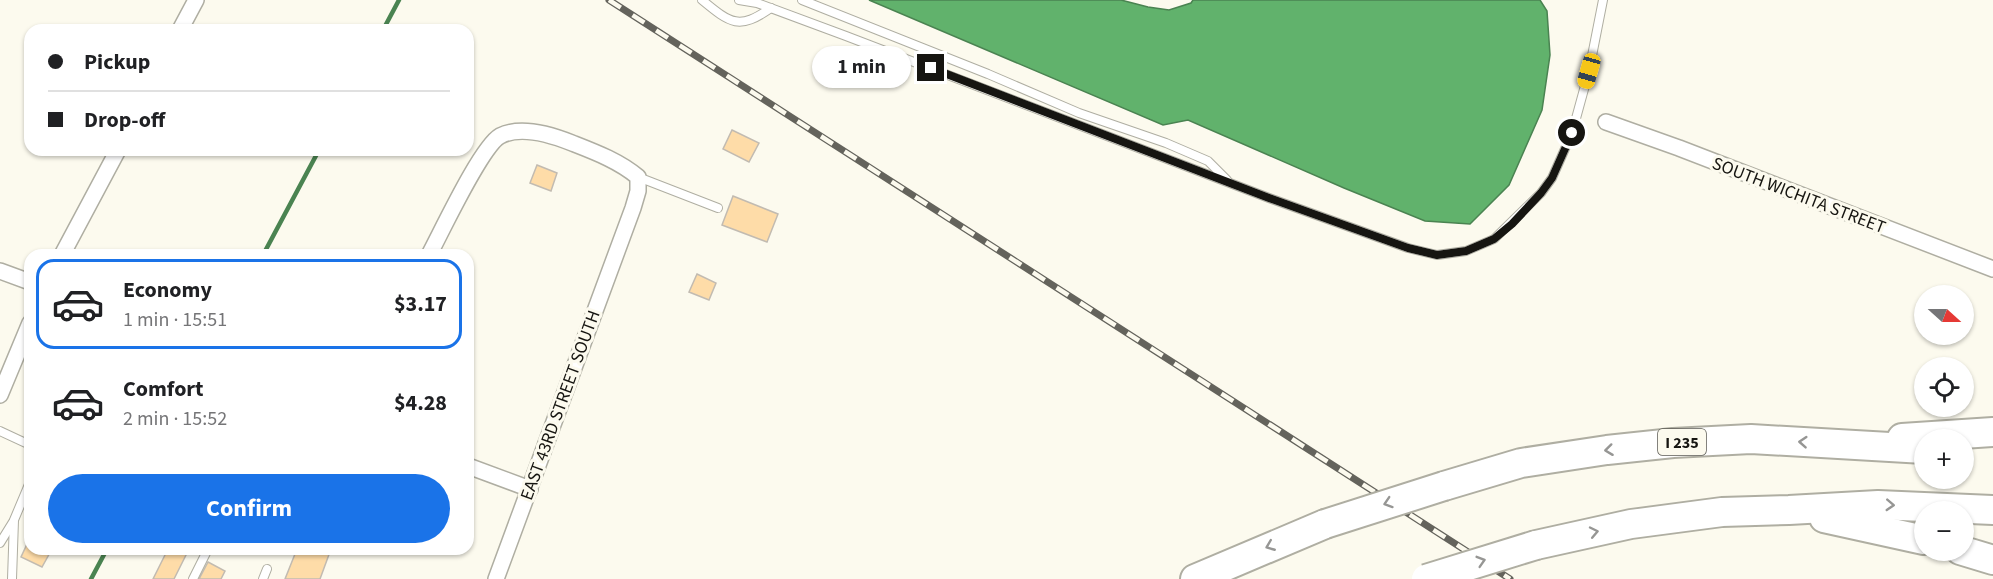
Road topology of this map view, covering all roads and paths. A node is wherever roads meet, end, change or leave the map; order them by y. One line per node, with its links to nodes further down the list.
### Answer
1 (702, 0): 6 (lane)
2 (739, 0): 6 (lane)
3 (802, 0): 11 (lane)
4 (1603, 0): 11 (lane)
5 (194, 3): 7 (street)
6 (771, 8): 11 (lane)
7 (183, 24)
8 (1606, 122): 15 (street, SOUTH WICHITA STREET)
9 (115, 156): 13 (street)
10 (638, 177): 12 (lane); 14 (street); 28 (street, EAST 43RD STREET SOUTH)
11 (1231, 183)
12 (718, 207)
13 (65, 249)
14 (432, 249)
15 (1993, 269)
16 (0, 271): 17 (street)
17 (24, 280)
18 (24, 337): 19 (street)
19 (0, 395)
20 (0, 431): 22 (lane)
21 (1993, 432): 23 (highway)
22 (24, 443)
23 (1835, 444): 24 (highway, I 235); 43 (highway, I 235, one-way to 43, bridge)
24 (1914, 448)
25 (1974, 452): 26 (highway)
26 (1993, 453)
27 (474, 468): 28 (street)
28 (530, 489): 42 (street, EAST 43RD STREET SOUTH)
29 (24, 496): 32 (lane)
30 (1789, 510): 31 (highway, one-way to 31); 33 (highway); 44 (highway, one-way to 30, bridge)
31 (1993, 510)
32 (14, 520): 34 (lane); 39 (lane)
33 (1914, 538)
34 (0, 543)
35 (1974, 554): 37 (highway)
36 (205, 555): 40 (lane)
37 (1993, 560)
38 (267, 569): 41 (lane)
39 (12, 579)
40 (193, 579)
41 (263, 579)
42 (496, 579)
43 (1195, 579)
44 (1426, 579)

